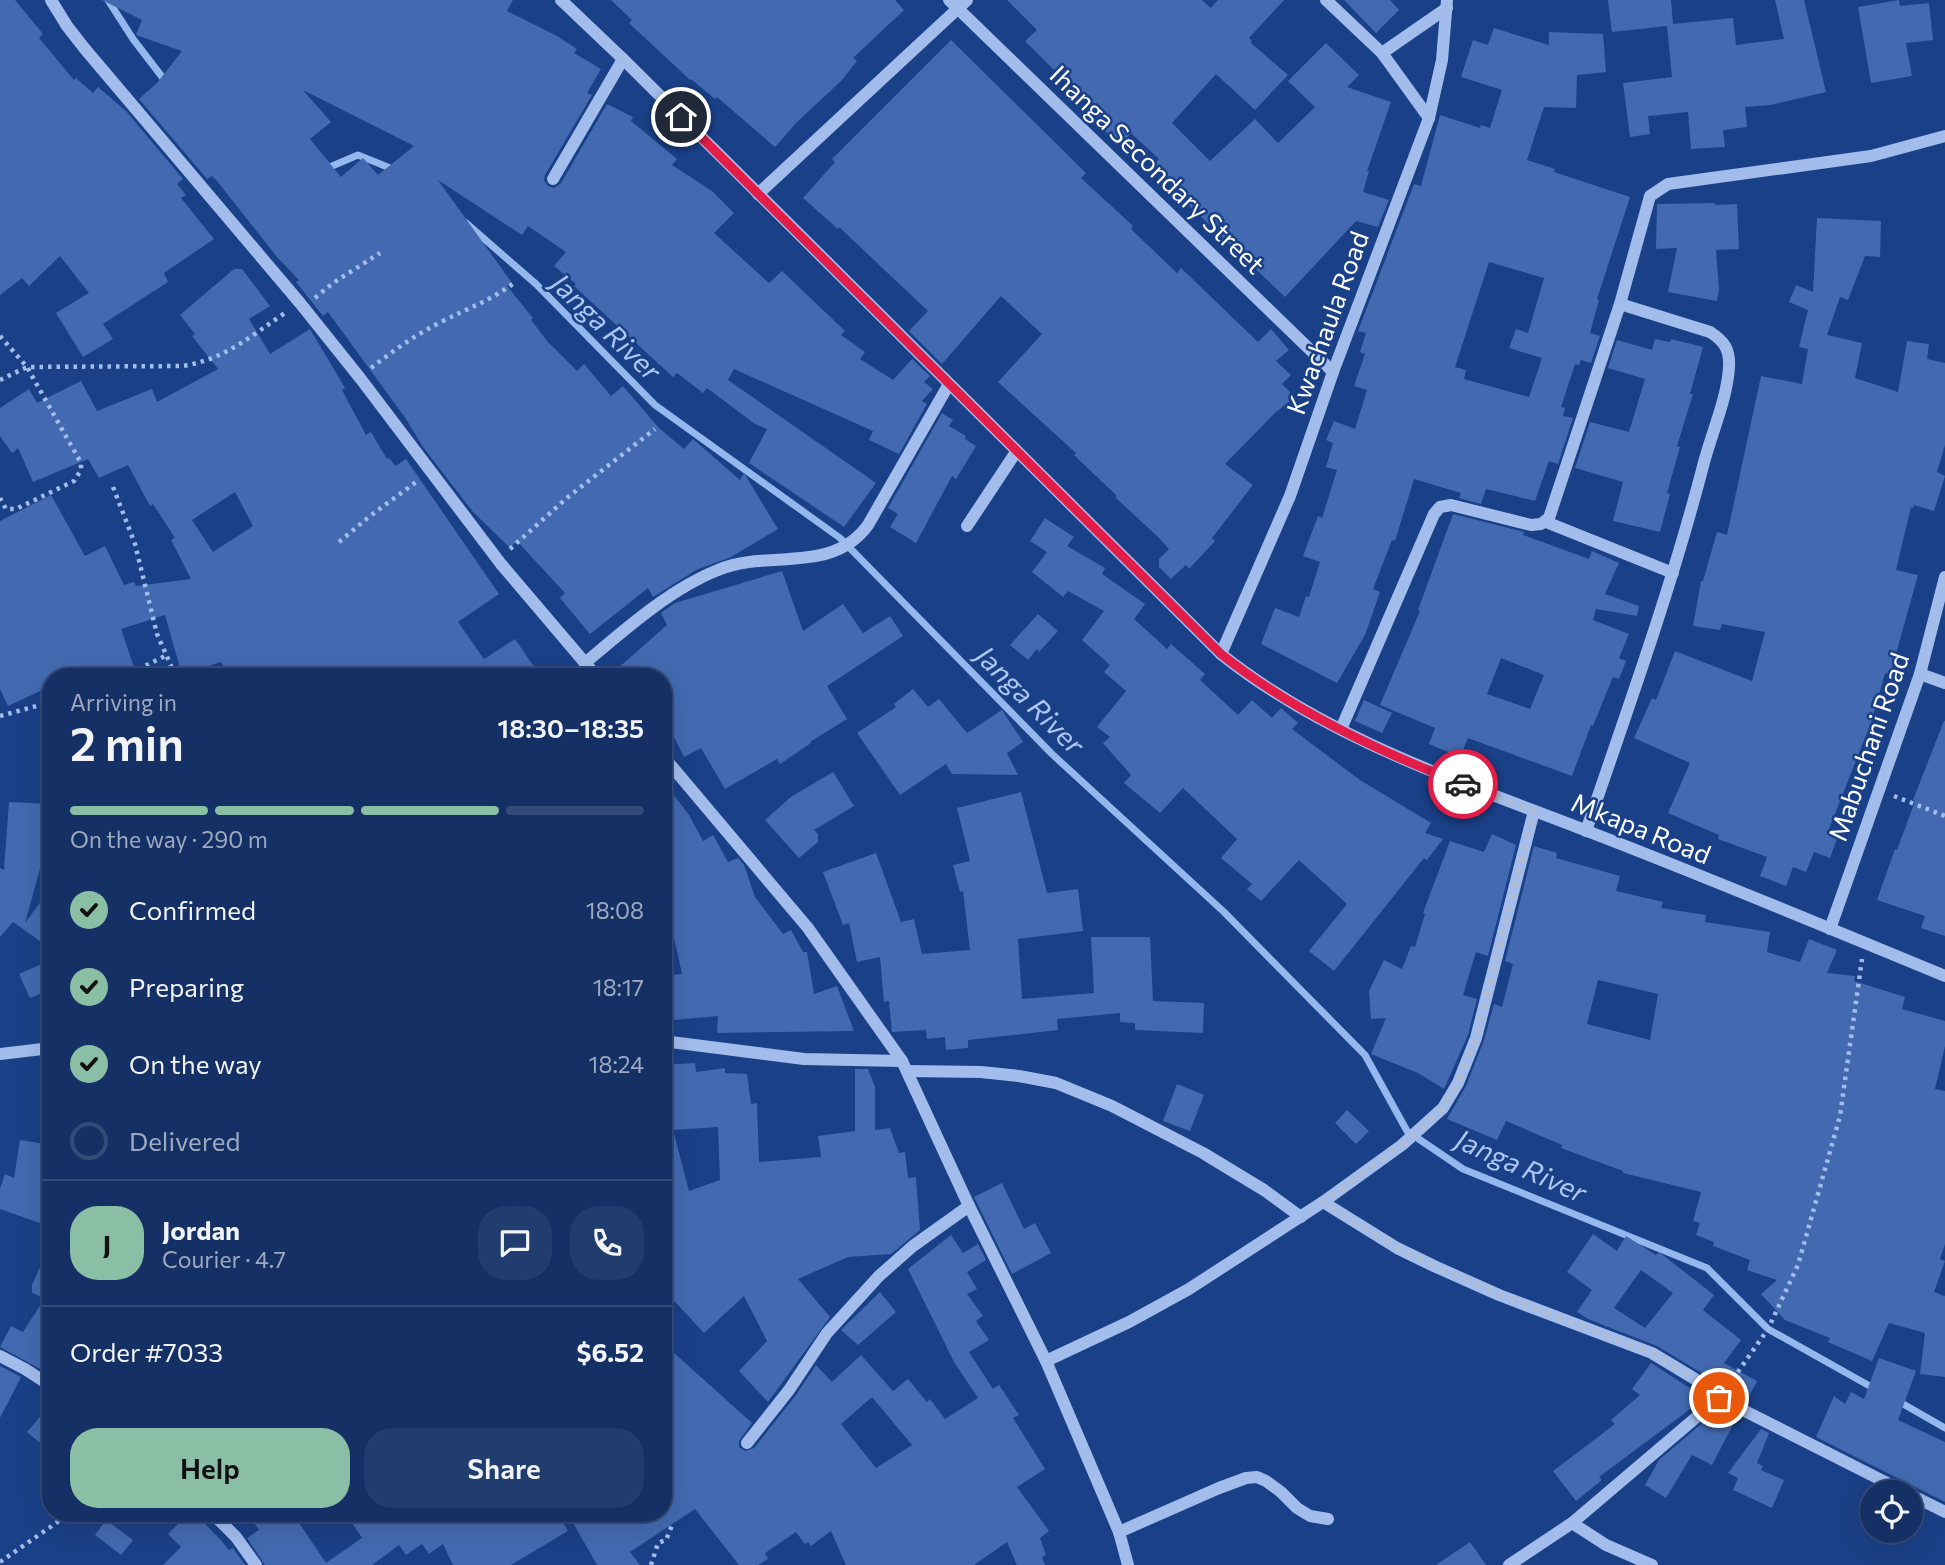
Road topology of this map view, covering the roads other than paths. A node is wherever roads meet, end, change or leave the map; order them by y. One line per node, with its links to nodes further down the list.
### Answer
1 (51, 0): 21 (street)
2 (561, 0): 7 (street, Mkapa Road)
3 (1326, 0): 6 (street)
4 (958, 3): 11 (street); 13 (street, Ihanga Secondary Street)
5 (1447, 4): 6 (street); 8 (street, Kwachaula Road)
6 (1382, 53): 8 (street)
7 (623, 59): 10 (street); 11 (street, Mkapa Road)
8 (1429, 118): 13 (street, Kwachaula Road)
9 (1945, 136): 12 (street)
10 (553, 179)
11 (758, 194): 14 (street, Mkapa Road)
12 (1620, 304): 16 (street); 18 (street)
13 (1333, 372): 20 (street, Kwachaula Road)
14 (949, 384): 15 (street, Mkapa Road); 21 (street)
15 (1016, 452): 17 (street); 20 (street, Mkapa Road)
16 (1546, 522): 18 (street); 25 (street)
17 (967, 526)
18 (1673, 573): 28 (street)
19 (1945, 577): 23 (street, Mabuchani Road)
20 (1221, 654): 25 (street, Mkapa Road)
21 (585, 663): 22 (street)
22 (589, 668)
23 (1920, 674): 24 (street); 29 (street, Mabuchani Road)
24 (1945, 683)
25 (1340, 729): 27 (street, Mkapa Road)
26 (672, 767): 34 (street)
27 (1534, 811): 28 (street, Mkapa Road); 35 (street)
28 (1586, 831): 29 (street, Mkapa Road)
29 (1830, 929): 30 (street, Mkapa Road)
30 (1945, 976)
31 (672, 1042): 34 (street)
32 (42, 1049): 33 (street)
33 (0, 1054)
34 (905, 1066): 36 (street); 37 (street)
35 (1322, 1202): 37 (street); 41 (street)
36 (969, 1206): 39 (street); 42 (street)
37 (1301, 1217): 39 (street)
38 (0, 1356): 40 (street)
39 (1046, 1361): 49 (street)
40 (42, 1380)
41 (1719, 1398): 43 (street); 48 (street)
42 (747, 1443)
43 (1881, 1480)
44 (1923, 1501): 45 (street)
45 (1945, 1512)
46 (1328, 1519): 49 (street)
47 (221, 1522): 50 (street)
48 (1572, 1523): 52 (street); 53 (street)
49 (1119, 1532): 51 (street)
50 (256, 1565)
51 (1128, 1565)
52 (1509, 1565)
53 (1652, 1565)

